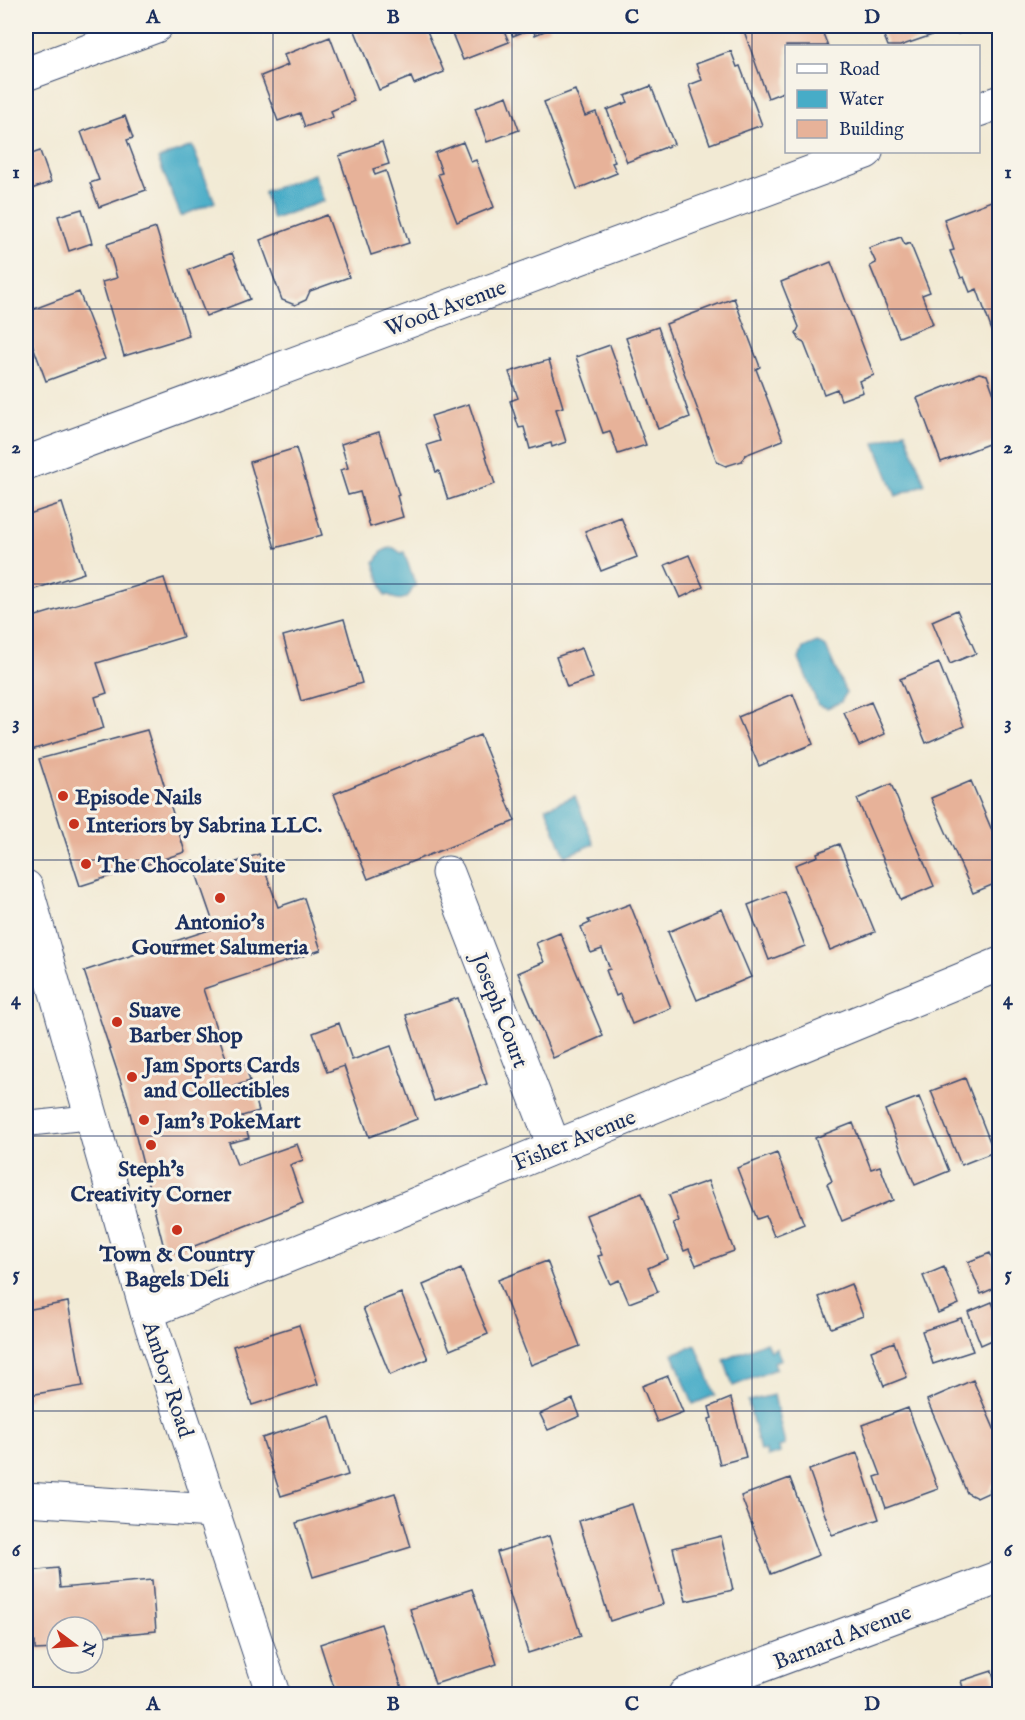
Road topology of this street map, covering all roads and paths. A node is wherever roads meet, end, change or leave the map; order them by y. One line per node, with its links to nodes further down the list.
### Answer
1 (156, 26): 2 (street)
2 (26, 74)
3 (999, 102): 4 (street)
4 (980, 109)
5 (863, 153): 6 (street, Wood Avenue)
6 (26, 463)
7 (448, 873): 13 (street, Joseph Court)
8 (26, 887): 9 (street, Amboy Road)
9 (32, 932): 11 (street, Amboy Road)
10 (999, 964): 13 (street, Fisher Avenue)
11 (92, 1117): 12 (lane); 14 (street, Amboy Road)
12 (26, 1124)
13 (554, 1146): 14 (street, Fisher Avenue)
14 (147, 1312): 16 (street, Amboy Road)
15 (26, 1499): 16 (street)
16 (212, 1511): 18 (street, Amboy Road)
17 (999, 1577): 19 (street, Barnard Avenue)
18 (273, 1695)
19 (685, 1695)

